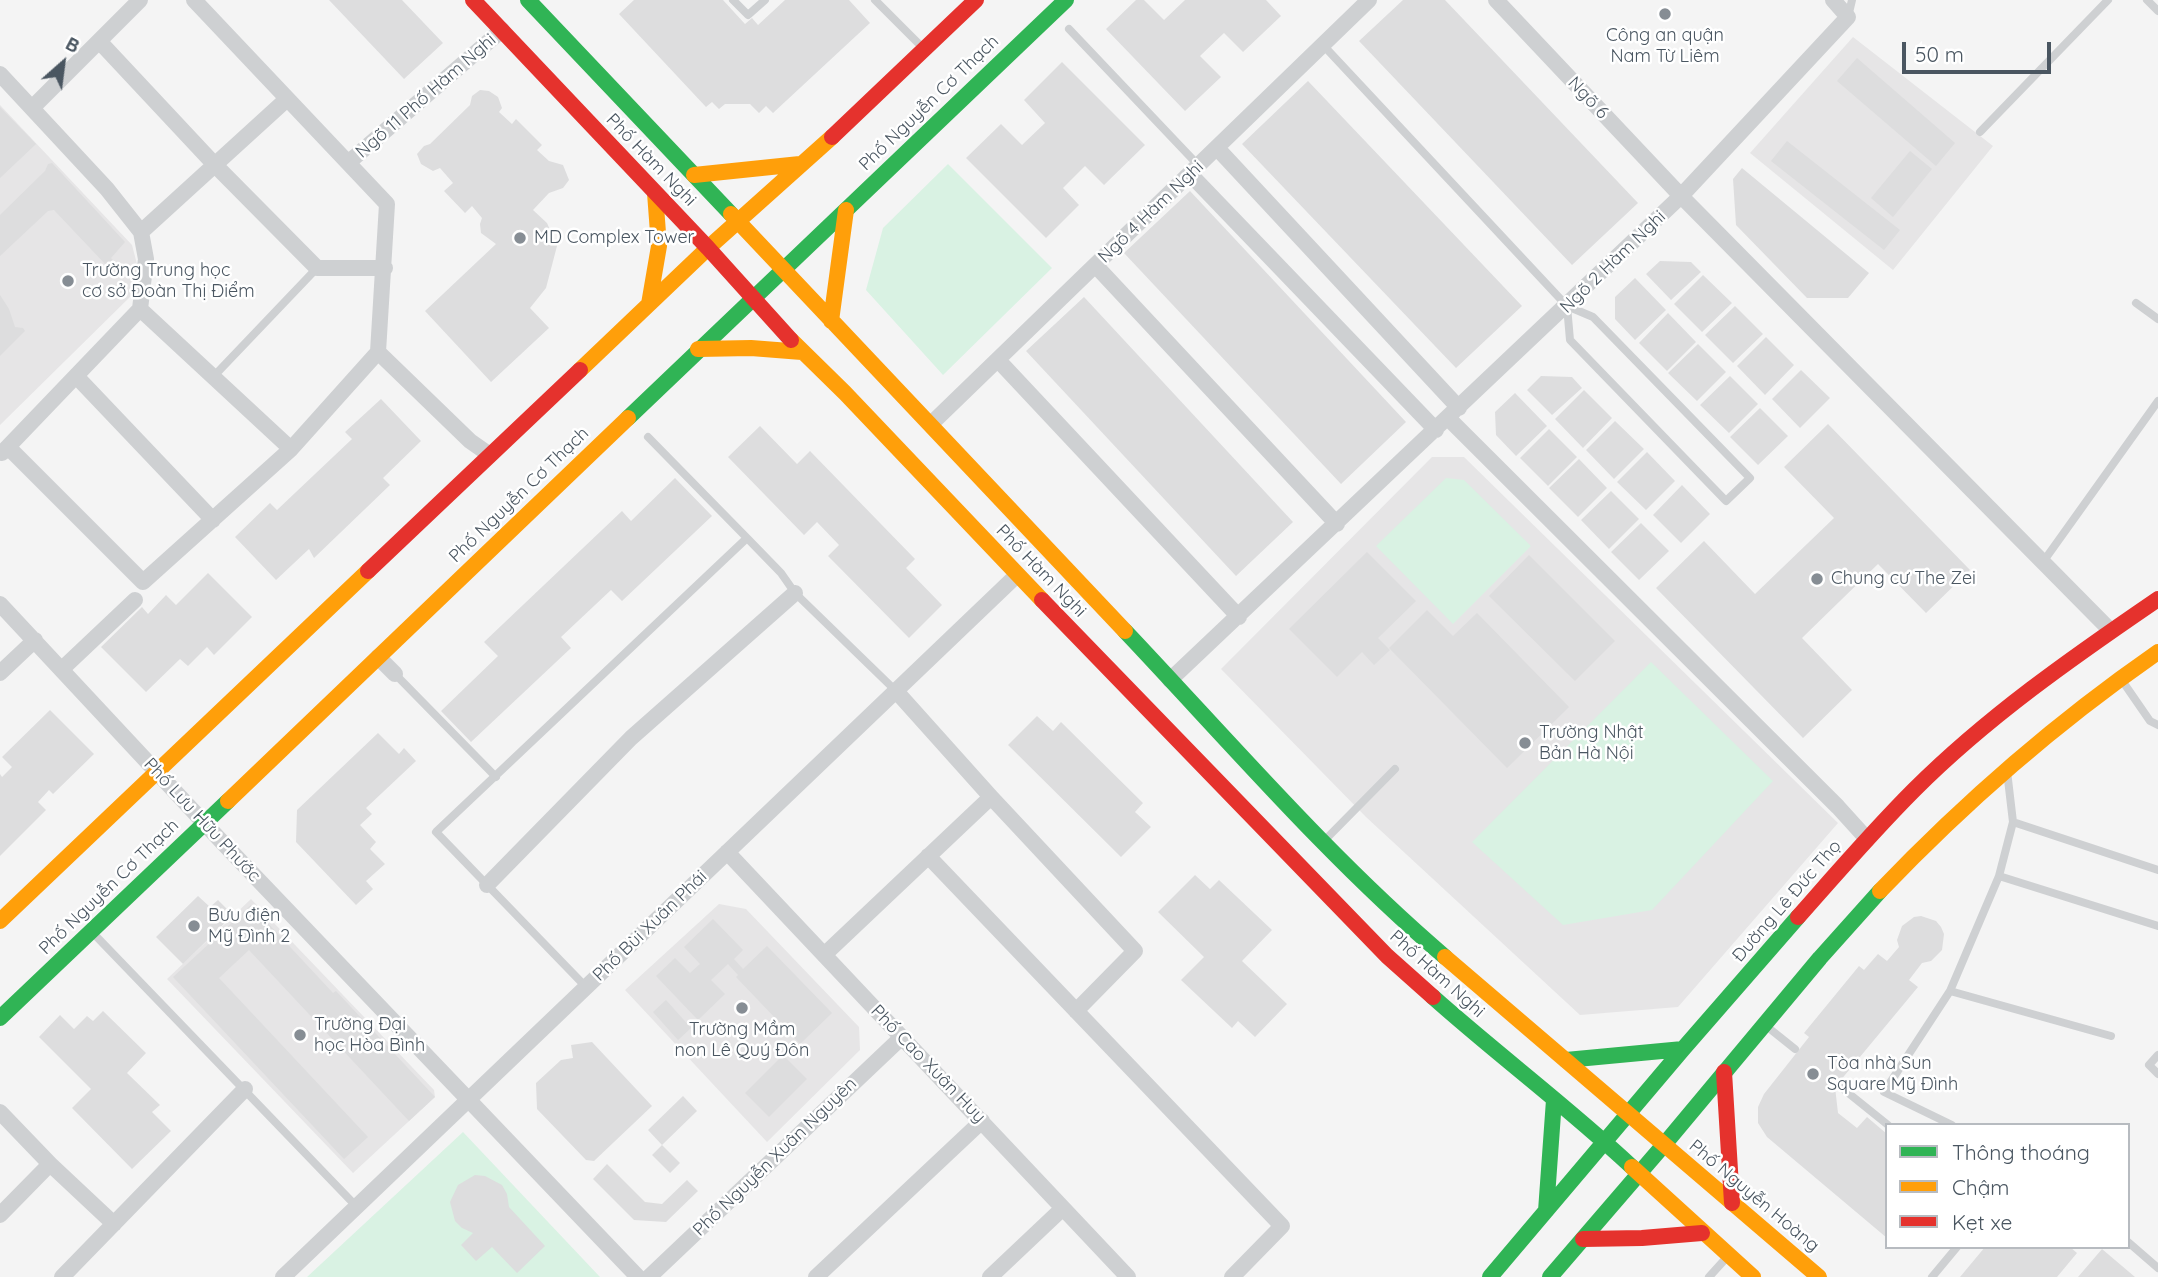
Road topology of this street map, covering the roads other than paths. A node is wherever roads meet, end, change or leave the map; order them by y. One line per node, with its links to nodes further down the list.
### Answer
1 (140, 0): 20 (street)
2 (194, 0): 24 (street)
3 (473, 0): 19 (main road, Phố Hàm Nghi)
4 (528, 0): 32 (main road, Phố Hàm Nghi)
5 (733, 0): 6 (lane)
6 (765, 0)
7 (875, 0): 22 (lane)
8 (976, 0): 22 (main road)
9 (1066, 0): 35 (main road, Phố Nguyễn Cơ Thạch)
10 (1369, 0): 21 (street, Ngõ 4 Hàm Nghi)
11 (1496, 0): 34 (street, Ngõ 6)
12 (1833, 0): 17 (street)
13 (1852, 0): 17 (lane)
14 (2108, 0): 26 (lane)
15 (2147, 0): 16 (lane)
16 (2158, 11)
17 (1849, 17): 34 (street)
18 (1069, 29): 31 (lane)
19 (502, 30): 28 (street, Ngõ 11 Phố Hàm Nghi); 33 (main road, Phố Hàm Nghi)
20 (99, 41): 25 (street); 30 (street)
21 (1323, 45): 27 (street, Ngõ 4 Hàm Nghi); 46 (lane)
22 (924, 49): 29 (main road)
23 (0, 74): 25 (street)
24 (287, 99): 28 (street); 30 (street)
25 (32, 108): 37 (street)
26 (1980, 132)
27 (1216, 148): 31 (street, Ngõ 4 Hàm Nghi); 57 (street)
28 (349, 162): 41 (street)
29 (800, 164): 32 (main road); 36 (main road)
30 (215, 165): 37 (street); 40 (street)
31 (1194, 170): 39 (street, Ngõ 4 Hàm Nghi); 57 (street)
32 (694, 174): 36 (main road, Phố Hàm Nghi)
33 (655, 193): 38 (main road, Phố Hàm Nghi); 45 (main road)
34 (1681, 196): 46 (street, Ngõ 2 Hàm Nghi); 66 (street, Ngõ 2 Hàm Nghi)
35 (846, 210): 42 (main road, Phố Nguyễn Cơ Thạch); 49 (main road)
36 (737, 220): 38 (main road); 42 (main road, Phố Hàm Nghi)
37 (141, 232): 47 (street)
38 (708, 247): 43 (main road, Phố Hàm Nghi); 45 (main road)
39 (1096, 265): 53 (street, Ngõ 4 Hàm Nghi); 64 (street)
40 (317, 268): 41 (street); 55 (lane)
41 (385, 268): 51 (street)
42 (784, 270): 43 (main road, Phố Nguyễn Cơ Thạch); 49 (main road, Phố Hàm Nghi)
43 (753, 298): 50 (main road, Phố Nguyễn Cơ Thạch); 52 (main road, Phố Hàm Nghi)
44 (2136, 303): 48 (lane)
45 (649, 304): 62 (main road)
46 (1567, 306): 46 (lane); 57 (street, Ngõ 2 Hàm Nghi)
47 (140, 309): 54 (street); 55 (street)
48 (2158, 319)
49 (831, 321): 58 (main road, Phố Hàm Nghi)
50 (698, 349): 52 (main road); 75 (main road, Phố Nguyễn Cơ Thạch)
51 (378, 352): 60 (street); 62 (street)
52 (802, 352): 67 (main road, Phố Hàm Nghi)
53 (998, 360): 58 (street, Ngõ 4 Hàm Nghi); 72 (street)
54 (76, 376): 61 (street); 63 (street)
55 (214, 376): 60 (street)
56 (2158, 401): 66 (lane)
57 (1448, 419): 64 (street, Ngõ 2 Hàm Nghi); 93 (street)
58 (931, 424): 81 (main road, Phố Hàm Nghi)
59 (648, 438): 65 (lane)
60 (291, 449): 63 (street)
61 (4, 451): 63 (street)
62 (490, 455): 86 (main road)
63 (212, 520)
64 (1337, 524): 72 (street, Ngõ 2 Hàm Nghi)
65 (747, 538): 68 (lane); 87 (lane)
66 (2043, 562): 73 (street, Ngõ 2 Hàm Nghi)
67 (1017, 575): 82 (street, Phố Bùi Xuân Phái); 92 (main road, Phố Hàm Nghi)
68 (795, 593): 82 (lane); 99 (street)
69 (2158, 599): 73 (main road, Đường Lê Đức Thọ)
70 (135, 600): 77 (street)
71 (0, 604): 74 (street, Phố Lưu Hữu Phước)
72 (1239, 617): 81 (street, Ngõ 2 Hàm Nghi)
73 (2111, 631): 93 (main road, Đường Lê Đức Thọ)
74 (35, 640): 77 (street, Phố Lưu Hữu Phước); 78 (street)
75 (378, 656): 79 (street); 90 (main road, Phố Nguyễn Cơ Thạch)
76 (2156, 656): 80 (main road)
77 (62, 669): 86 (street, Phố Lưu Hữu Phước)
78 (0, 673)
79 (395, 674): 87 (lane)
80 (2121, 679): 83 (lane); 85 (main road)
81 (1170, 680): 89 (main road, Phố Hàm Nghi)
82 (895, 691): 88 (street); 95 (street, Phố Bùi Xuân Phái)
83 (2158, 725)
84 (1395, 769): 94 (lane)
85 (2006, 770): 91 (lane); 108 (main road)
86 (157, 772): 90 (street, Phố Lưu Hữu Phước); 100 (main road)
87 (496, 777): 99 (lane)
88 (991, 797): 96 (street); 106 (street)
89 (1284, 800): 92 (main road); 94 (main road, Phố Hàm Nghi)
90 (204, 822): 102 (main road, Phố Nguyễn Cơ Thạch); 119 (street, Phố Lưu Hữu Phước)
91 (2013, 822): 97 (lane); 98 (lane)
92 (1260, 825): 120 (main road, Phố Hàm Nghi)
93 (1867, 839): 111 (main road, Đường Lê Đức Thọ)
94 (1323, 842): 114 (main road, Phố Hàm Nghi)
95 (727, 852): 103 (street, Phố Cao Xuân Huy); 104 (street, Phố Bùi Xuân Phái)
96 (928, 856): 103 (street); 106 (street)
97 (2158, 870)
98 (1999, 876): 101 (lane); 105 (lane)
99 (486, 885): 104 (lane)
100 (0, 921)
101 (2158, 926)
102 (91, 931): 107 (main road, Phố Nguyễn Cơ Thạch); 118 (lane)
103 (824, 955): 110 (street, Phố Cao Xuân Huy)
104 (586, 987): 119 (street, Phố Bùi Xuân Phái)
105 (1950, 990): 109 (lane); 125 (lane)
106 (1076, 1011): 149 (street)
107 (0, 1018)
108 (1764, 1024): 112 (lane); 115 (main road)
109 (2111, 1035)
110 (902, 1037): 123 (street, Phố Cao Xuân Huy); 145 (street, Phố Nguyễn Xuân Nguyên)
111 (1683, 1049): 114 (main road); 122 (main road, Đường Lê Đức Thọ)
112 (1795, 1049)
113 (2158, 1055): 116 (lane)
114 (1566, 1060): 122 (main road, Phố Hàm Nghi)
115 (1724, 1072): 127 (main road); 130 (main road)
116 (2158, 1074)
117 (1842, 1087): 124 (lane)
118 (244, 1089): 131 (lane); 135 (street)
119 (468, 1099): 131 (street, Phố Bùi Xuân Phái); 144 (street, Phố Lưu Hữu Phước)
120 (1553, 1100): 126 (main road, Phố Hàm Nghi); 133 (main road)
121 (0, 1112): 128 (street)
122 (1630, 1114): 126 (main road, Đường Lê Đức Thọ); 127 (main road, Phố Nguyễn Hoàng)
123 (982, 1121): 132 (street, Phố Cao Xuân Huy); 146 (street)
124 (1886, 1123)
125 (1948, 1123)
126 (1605, 1143): 129 (main road, Phố Hàm Nghi); 133 (main road, Đường Lê Đức Thọ)
127 (1663, 1145): 129 (main road); 130 (main road, Phố Nguyễn Hoàng)
128 (50, 1164): 134 (street); 135 (street)
129 (1638, 1174): 136 (main road); 137 (main road)
130 (1732, 1203): 154 (main road, Phố Nguyễn Hoàng)
131 (356, 1206): 143 (street, Phố Bùi Xuân Phái)
132 (1063, 1208): 147 (street); 148 (street, Phố Cao Xuân Huy)
133 (1546, 1211): 150 (main road, Đường Lê Đức Thọ)
134 (0, 1216)
135 (114, 1224): 142 (street)
136 (1702, 1233): 137 (main road); 140 (main road)
137 (1583, 1239): 151 (main road)
138 (2130, 1244): 141 (lane)
139 (1955, 1249): 155 (lane)
140 (1728, 1256): 152 (lane); 153 (main road)
141 (2158, 1268)
142 (62, 1277)
143 (282, 1277)
144 (638, 1277)
145 (649, 1277)
146 (816, 1277)
147 (990, 1277)
148 (1128, 1277)
149 (1232, 1277)
150 (1490, 1277)
151 (1550, 1277)
152 (1709, 1277)
153 (1754, 1277)
154 (1819, 1277)
155 (1932, 1277)

